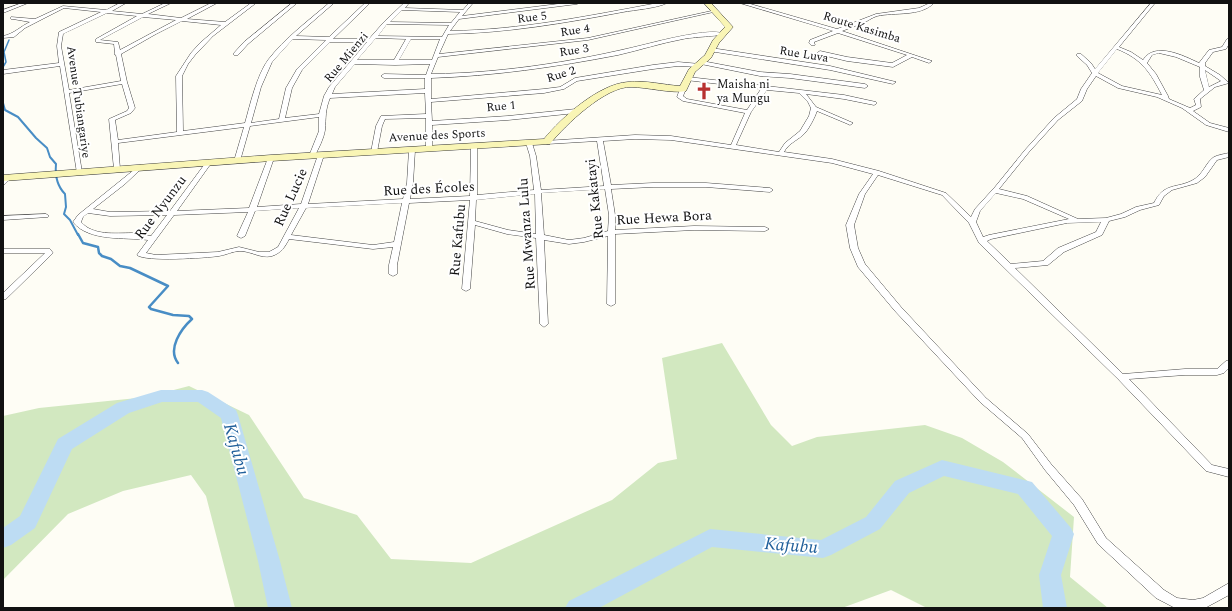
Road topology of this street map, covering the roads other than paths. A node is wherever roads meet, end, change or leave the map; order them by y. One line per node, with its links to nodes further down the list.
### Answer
1 (26, 3): 20 (street)
2 (124, 3): 18 (street, Avenue Tubiangariye)
3 (169, 3): 22 (street)
4 (215, 3): 25 (street)
5 (254, 3): 28 (street)
6 (295, 3): 45 (street)
7 (332, 3): 34 (street)
8 (368, 3): 36 (street)
9 (406, 3): 17 (street, Rue Mienzi)
10 (471, 3): 21 (street)
11 (577, 3): 24 (street)
12 (665, 3): 32 (street, Rue 5)
13 (707, 3): 19 (street)
14 (742, 3): 30 (street, Route Kasimba)
15 (932, 3): 30 (street)
16 (1153, 3): 40 (street)
17 (400, 9): 21 (street); 27 (street, Rue Mienzi)
18 (107, 11): 22 (street); 26 (street); 54 (street, Avenue Tubiangariye)
19 (716, 11): 31 (street); 48 (street, Rue 4)
20 (3, 12)
21 (464, 12): 24 (street)
22 (142, 15): 25 (street); 44 (street)
23 (13, 18): 26 (street)
24 (457, 18): 29 (street)
25 (180, 19): 28 (street); 44 (street)
26 (36, 21): 33 (street)
27 (386, 23): 29 (street); 37 (street, Rue Mienzi)
28 (226, 24): 88 (street)
29 (452, 24): 32 (street)
30 (838, 31): 39 (street); 47 (street, Route Kasimba)
31 (722, 34): 42 (street); 60 (street, Rue 3)
32 (445, 36): 35 (street, Rue 5); 48 (street)
33 (3, 37)
34 (292, 37): 36 (street, Rue 5); 86 (street)
35 (409, 38): 37 (street, Rue 5); 53 (street)
36 (330, 39): 37 (street, Rue 5); 83 (street)
37 (374, 39): 49 (street, Rue Mienzi)
38 (1229, 40): 41 (street)
39 (813, 44)
40 (1116, 47): 52 (street); 58 (street)
41 (1227, 48): 56 (street)
42 (711, 50): 55 (street); 63 (street, Rue Luva)
43 (820, 53): 47 (street)
44 (117, 54): 62 (street)
45 (236, 54)
46 (1080, 54): 58 (street)
47 (911, 55): 51 (street, Route Kasimba)
48 (436, 56): 50 (street)
49 (354, 62): 53 (street); 73 (street, Rue Mienzi)
50 (434, 62): 53 (street); 60 (street)
51 (929, 62)
52 (1144, 62): 56 (street); 74 (street)
53 (395, 63)
54 (62, 64): 57 (street); 71 (street, Avenue Tubiangariye)
55 (700, 64): 61 (street); 66 (street, Rue 2); 75 (street, Rue 2)
56 (1202, 67): 64 (street); 69 (street)
57 (3, 72)
58 (1095, 73): 74 (street); 111 (street)
59 (384, 76): 60 (street, Rue 3)
60 (428, 76): 70 (street)
61 (688, 79): 67 (street); 68 (street)
62 (124, 82): 71 (street); 90 (street)
63 (893, 82)
64 (1221, 83): 65 (street); 69 (street)
65 (1229, 84)
66 (865, 86)
67 (765, 88): 72 (street); 80 (street)
68 (683, 89): 78 (street, Rue 1); 80 (street)
69 (1207, 90): 79 (street)
70 (428, 91): 73 (street); 75 (street)
71 (66, 92): 106 (street, Avenue Tubiangariye)
72 (801, 93): 76 (street); 77 (street)
73 (327, 96): 81 (street, Rue Mienzi)
74 (1167, 100): 79 (street)
75 (428, 101): 82 (street)
76 (874, 103)
77 (815, 108): 85 (street); 98 (street)
78 (576, 111): 84 (street, Rue 1); 91 (street, Rue 1)
79 (1189, 111): 87 (street)
80 (748, 112): 94 (street)
81 (322, 115): 83 (street); 99 (street, Rue Mienzi)
82 (427, 116): 84 (street); 97 (street)
83 (282, 120): 86 (street)
84 (428, 123): 95 (street)
85 (850, 123)
86 (249, 124): 88 (street); 102 (street)
87 (1229, 130)
88 (180, 132): 90 (street)
89 (600, 139): 91 (street, Avenue des Sports); 94 (street, Avenue des Sports); 109 (street, Rue Kakatayi)
90 (114, 142): 105 (street)
91 (547, 142): 92 (street, Avenue des Sports)
92 (529, 143): 93 (street, Avenue des Sports); 112 (street, Rue Mwanza Lulu)
93 (474, 146): 95 (street, Avenue des Sports); 113 (street, Rue Kafubu)
94 (733, 146): 98 (street, Avenue des Sports)
95 (429, 148): 96 (street, Avenue des Sports)
96 (412, 150): 97 (street, Avenue des Sports); 114 (street)
97 (374, 152): 99 (street, Avenue des Sports)
98 (781, 153): 107 (street, Avenue des Sports)
99 (317, 155): 101 (street, Avenue des Sports); 115 (street, Rue Lucie)
100 (1228, 156): 122 (street)
101 (271, 158): 102 (street, Avenue des Sports); 116 (street)
102 (237, 161): 103 (street, Avenue des Sports)
103 (209, 162): 104 (street, Avenue des Sports); 118 (street, Rue Nyunzu)
104 (140, 167): 105 (street, Avenue des Sports); 117 (street)
105 (117, 169): 106 (street, Avenue des Sports)
106 (79, 172): 108 (street, Avenue des Sports)
107 (877, 172): 124 (street, Avenue des Sports); 144 (street)
108 (5, 179)
109 (607, 187): 110 (street, Rue des Écoles); 112 (street, Rue des Écoles); 126 (street, Rue Kakatayi)
110 (770, 190)
111 (994, 191): 121 (street); 124 (street)
112 (538, 192): 113 (street, Rue des Écoles); 128 (street, Rue Mwanza Lulu)
113 (474, 198): 114 (street, Rue des Écoles); 123 (street, Rue Kafubu)
114 (406, 202): 115 (street, Rue des Écoles); 132 (street)
115 (303, 206): 116 (street, Rue des Écoles); 129 (street, Rue Lucie)
116 (252, 210): 118 (street, Rue des Écoles); 127 (street)
117 (89, 211): 118 (street, Rue des Écoles); 130 (street)
118 (173, 213): 130 (street, Rue Nyunzu)
119 (46, 216): 120 (street)
120 (3, 218)
121 (1078, 220): 122 (street); 131 (street)
122 (1106, 220): 135 (street)
123 (472, 222): 128 (street, Rue Hewa Bora); 137 (street, Rue Kafubu)
124 (972, 222): 131 (street, Avenue des Sports)
125 (765, 229): 126 (street, Rue Hewa Bora)
126 (613, 232): 128 (street, Rue Hewa Bora); 139 (street, Rue Kakatayi)
127 (241, 236)
128 (539, 236): 140 (street, Rue Mwanza Lulu)
129 (287, 237): 132 (street); 134 (street, Rue Lucie)
130 (154, 238): 134 (street, Rue Nyunzu)
131 (982, 241): 135 (street, Avenue des Sports)
132 (398, 244): 136 (street)
133 (3, 251): 138 (street)
134 (156, 257)
135 (1008, 267): 142 (street, Avenue des Sports)
136 (393, 274)
137 (466, 289)
138 (3, 297)
139 (611, 304)
140 (544, 324)
141 (1229, 363): 142 (street)
142 (1121, 377): 143 (street, Avenue des Sports)
143 (1229, 473)
144 (1229, 588)

